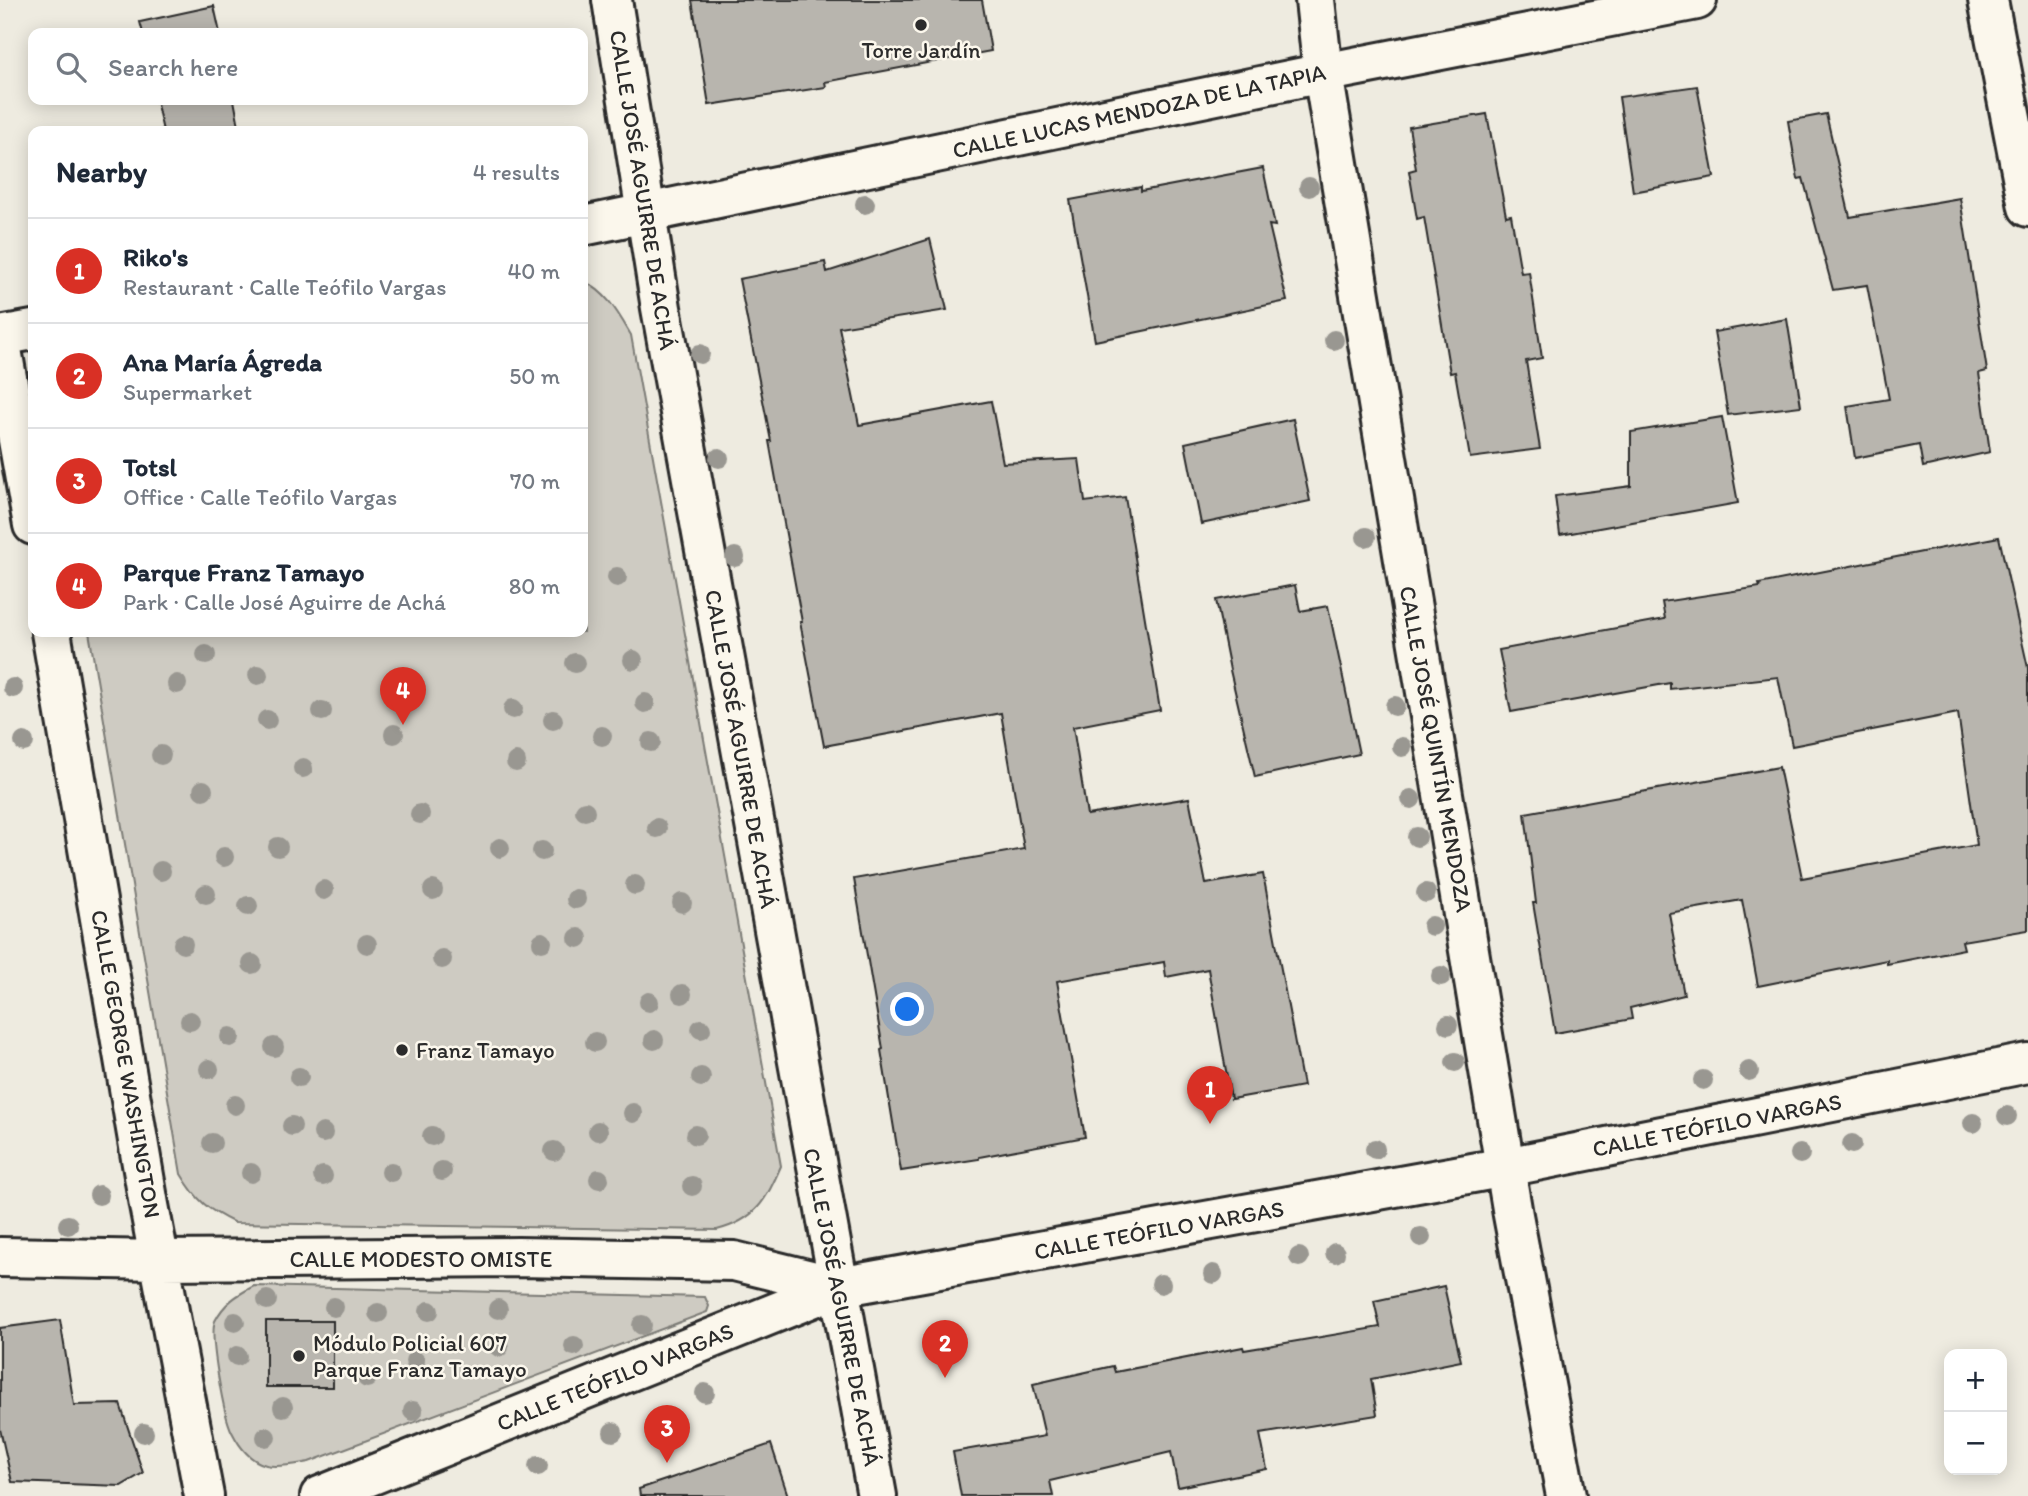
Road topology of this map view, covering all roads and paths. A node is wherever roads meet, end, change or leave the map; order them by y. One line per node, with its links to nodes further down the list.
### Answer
1 (612, 0): 7 (street, CALLE JOSÉ AGUIRRE DE ACHÁ)
2 (1315, 0): 5 (street, CALLE JOSÉ QUINTÍN MENDOZA)
3 (1697, 0): 5 (street, CALLE LUCAS MENDOZA DE LA TAPIA)
4 (1988, 0): 6 (street)
5 (1323, 73): 7 (street, CALLE LUCAS MENDOZA DE LA TAPIA); 14 (street, CALLE JOSÉ QUINTÍN MENDOZA)
6 (2028, 207)
7 (645, 214): 8 (street, CALLE LUCAS MENDOZA DE LA TAPIA); 17 (street, CALLE JOSÉ AGUIRRE DE ACHÁ)
8 (588, 225)
9 (28, 331): 10 (street)
10 (0, 337): 11 (street)
11 (28, 497)
12 (52, 637): 16 (street, CALLE GEORGE WASHINGTON)
13 (2028, 1063): 14 (street, CALLE TEÓFILO VARGAS)
14 (1506, 1167): 17 (street, CALLE TEÓFILO VARGAS); 21 (street, CALLE JOSÉ QUINTÍN MENDOZA)
15 (0, 1257): 16 (street, CALLE MODESTO OMISTE)
16 (160, 1261): 17 (street, CALLE MODESTO OMISTE); 18 (street, CALLE GEORGE WASHINGTON)
17 (839, 1287): 19 (street, CALLE TEÓFILO VARGAS); 20 (street, CALLE JOSÉ AGUIRRE DE ACHÁ)
18 (204, 1496)
19 (320, 1496)
20 (877, 1496)
21 (1566, 1496)

